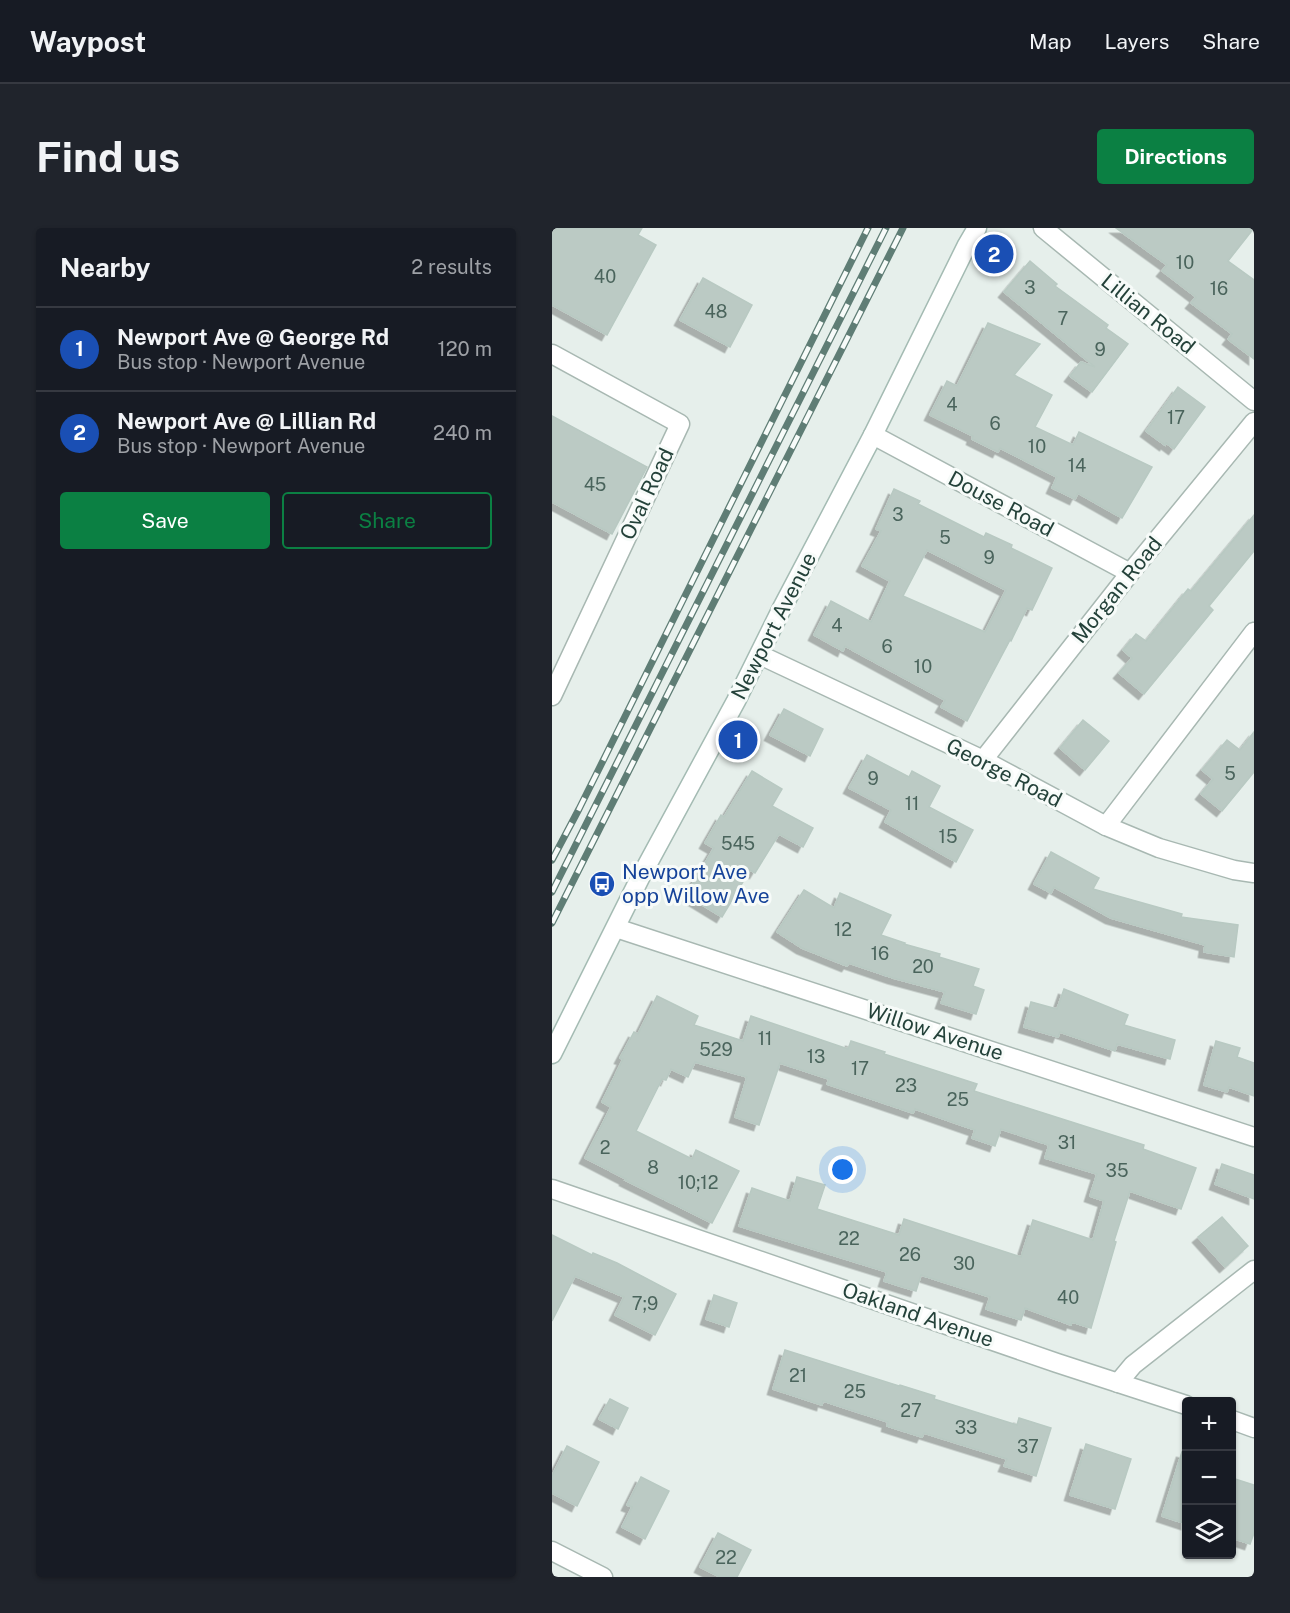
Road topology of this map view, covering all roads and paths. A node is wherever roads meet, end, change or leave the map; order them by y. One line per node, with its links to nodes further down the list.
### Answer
1 (977, 228): 6 (street, Newport Avenue)
2 (1043, 228): 4 (street, Lillian Road)
3 (552, 354): 10 (street, Oval Road)
4 (1254, 401)
5 (1254, 422): 7 (street, Morgan Road)
6 (873, 435): 7 (street, Douse Road); 9 (street, Newport Avenue)
7 (1130, 573): 11 (street, Morgan Road)
8 (1254, 632): 12 (street)
9 (760, 655): 11 (street, George Road); 14 (street, Newport Avenue)
10 (552, 696)
11 (982, 760): 12 (street, George Road)
12 (1106, 826): 13 (street, George Road)
13 (1254, 873)
14 (616, 928): 15 (street, Newport Avenue); 16 (street, Willow Avenue)
15 (552, 1054)
16 (1254, 1137)
17 (552, 1189): 19 (street, Oakland Avenue)
18 (1254, 1270): 19 (street)
19 (1118, 1383): 20 (street, Oakland Avenue)
20 (1182, 1404)
21 (1236, 1421): 22 (street)
22 (1254, 1428)
23 (552, 1551): 24 (street)
24 (603, 1577)

